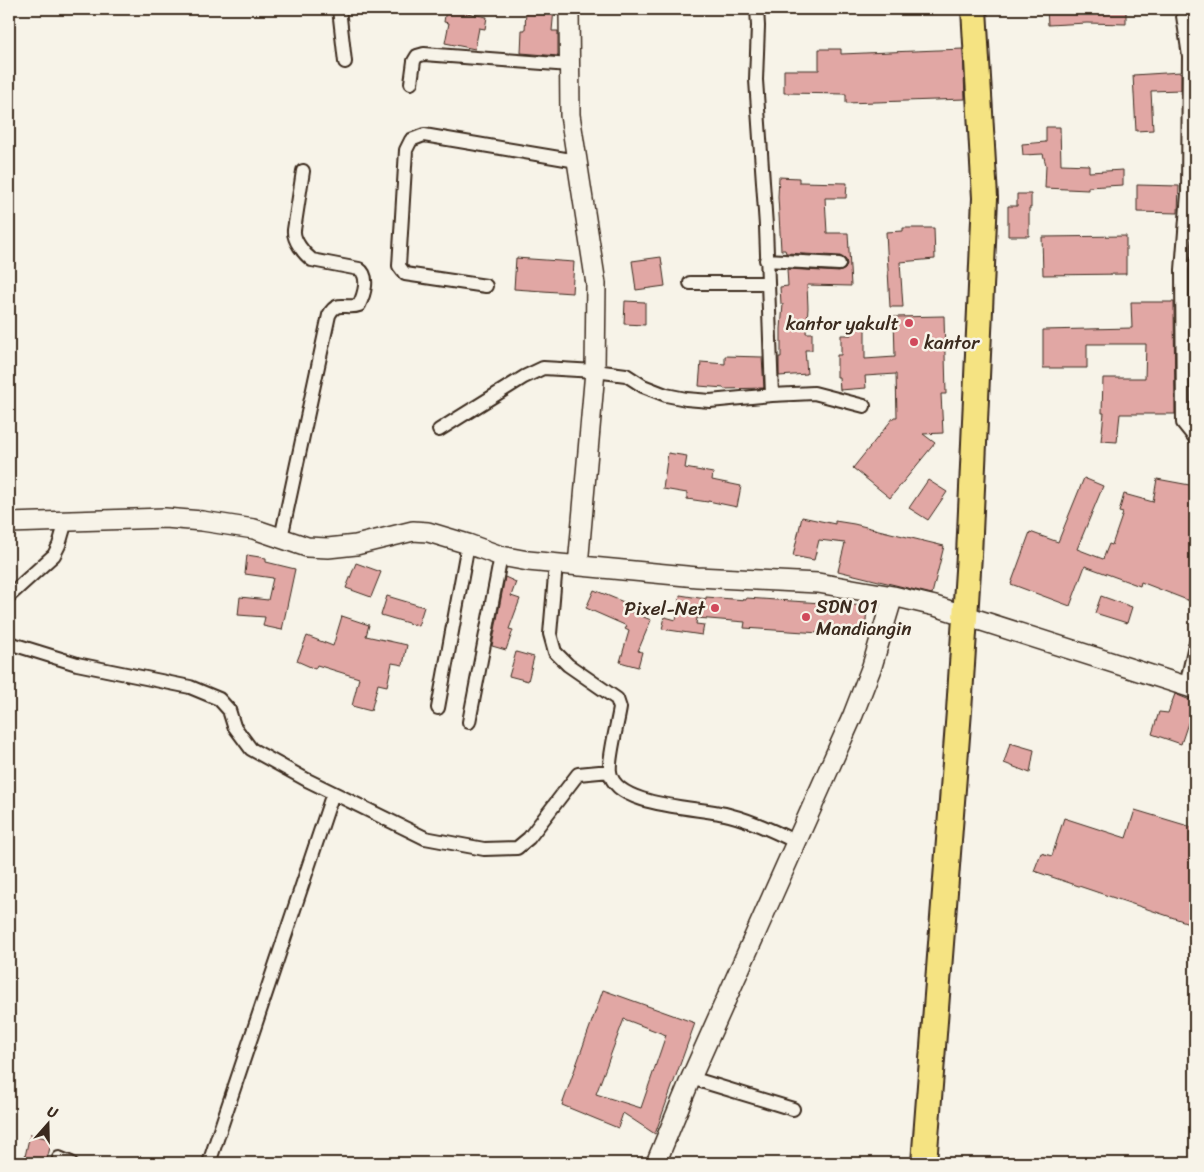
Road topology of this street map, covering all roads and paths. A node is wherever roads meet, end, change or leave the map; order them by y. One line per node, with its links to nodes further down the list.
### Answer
1 (339, 9): 7 (street)
2 (569, 9): 8 (street)
3 (756, 9): 13 (street)
4 (974, 9): 32 (highway)
5 (1182, 9): 6 (street)
6 (1192, 56): 12 (street)
7 (345, 62)
8 (570, 65): 9 (street); 10 (street)
9 (411, 83)
10 (577, 161): 17 (street); 18 (street)
11 (303, 171): 25 (street)
12 (1191, 193): 22 (street)
13 (766, 260): 14 (street); 15 (street)
14 (838, 264)
15 (767, 282): 16 (street); 19 (street)
16 (690, 283)
17 (486, 286)
18 (595, 371): 19 (street); 21 (street); 29 (street)
19 (772, 395): 20 (street)
20 (864, 406)
21 (439, 430)
22 (1195, 438)
23 (66, 521): 24 (street); 25 (street); 30 (street)
24 (9, 523)
25 (281, 538): 26 (street)
26 (468, 544): 27 (street); 36 (street)
27 (501, 556): 28 (street); 37 (street)
28 (556, 564): 29 (street); 38 (street)
29 (578, 566): 31 (street)
30 (9, 596)
31 (893, 596): 32 (street); 40 (street)
32 (965, 616): 35 (street); 47 (highway)
33 (9, 643): 39 (street)
34 (1195, 645): 35 (street)
35 (1191, 687)
36 (438, 708)
37 (469, 722)
38 (610, 771): 39 (street); 40 (street)
39 (333, 793): 45 (street)
40 (796, 842): 41 (street)
41 (692, 1078): 42 (street); 46 (street)
42 (793, 1109)
43 (59, 1158): 44 (street)
44 (71, 1163)
45 (209, 1163)
46 (656, 1163)
47 (924, 1163)

